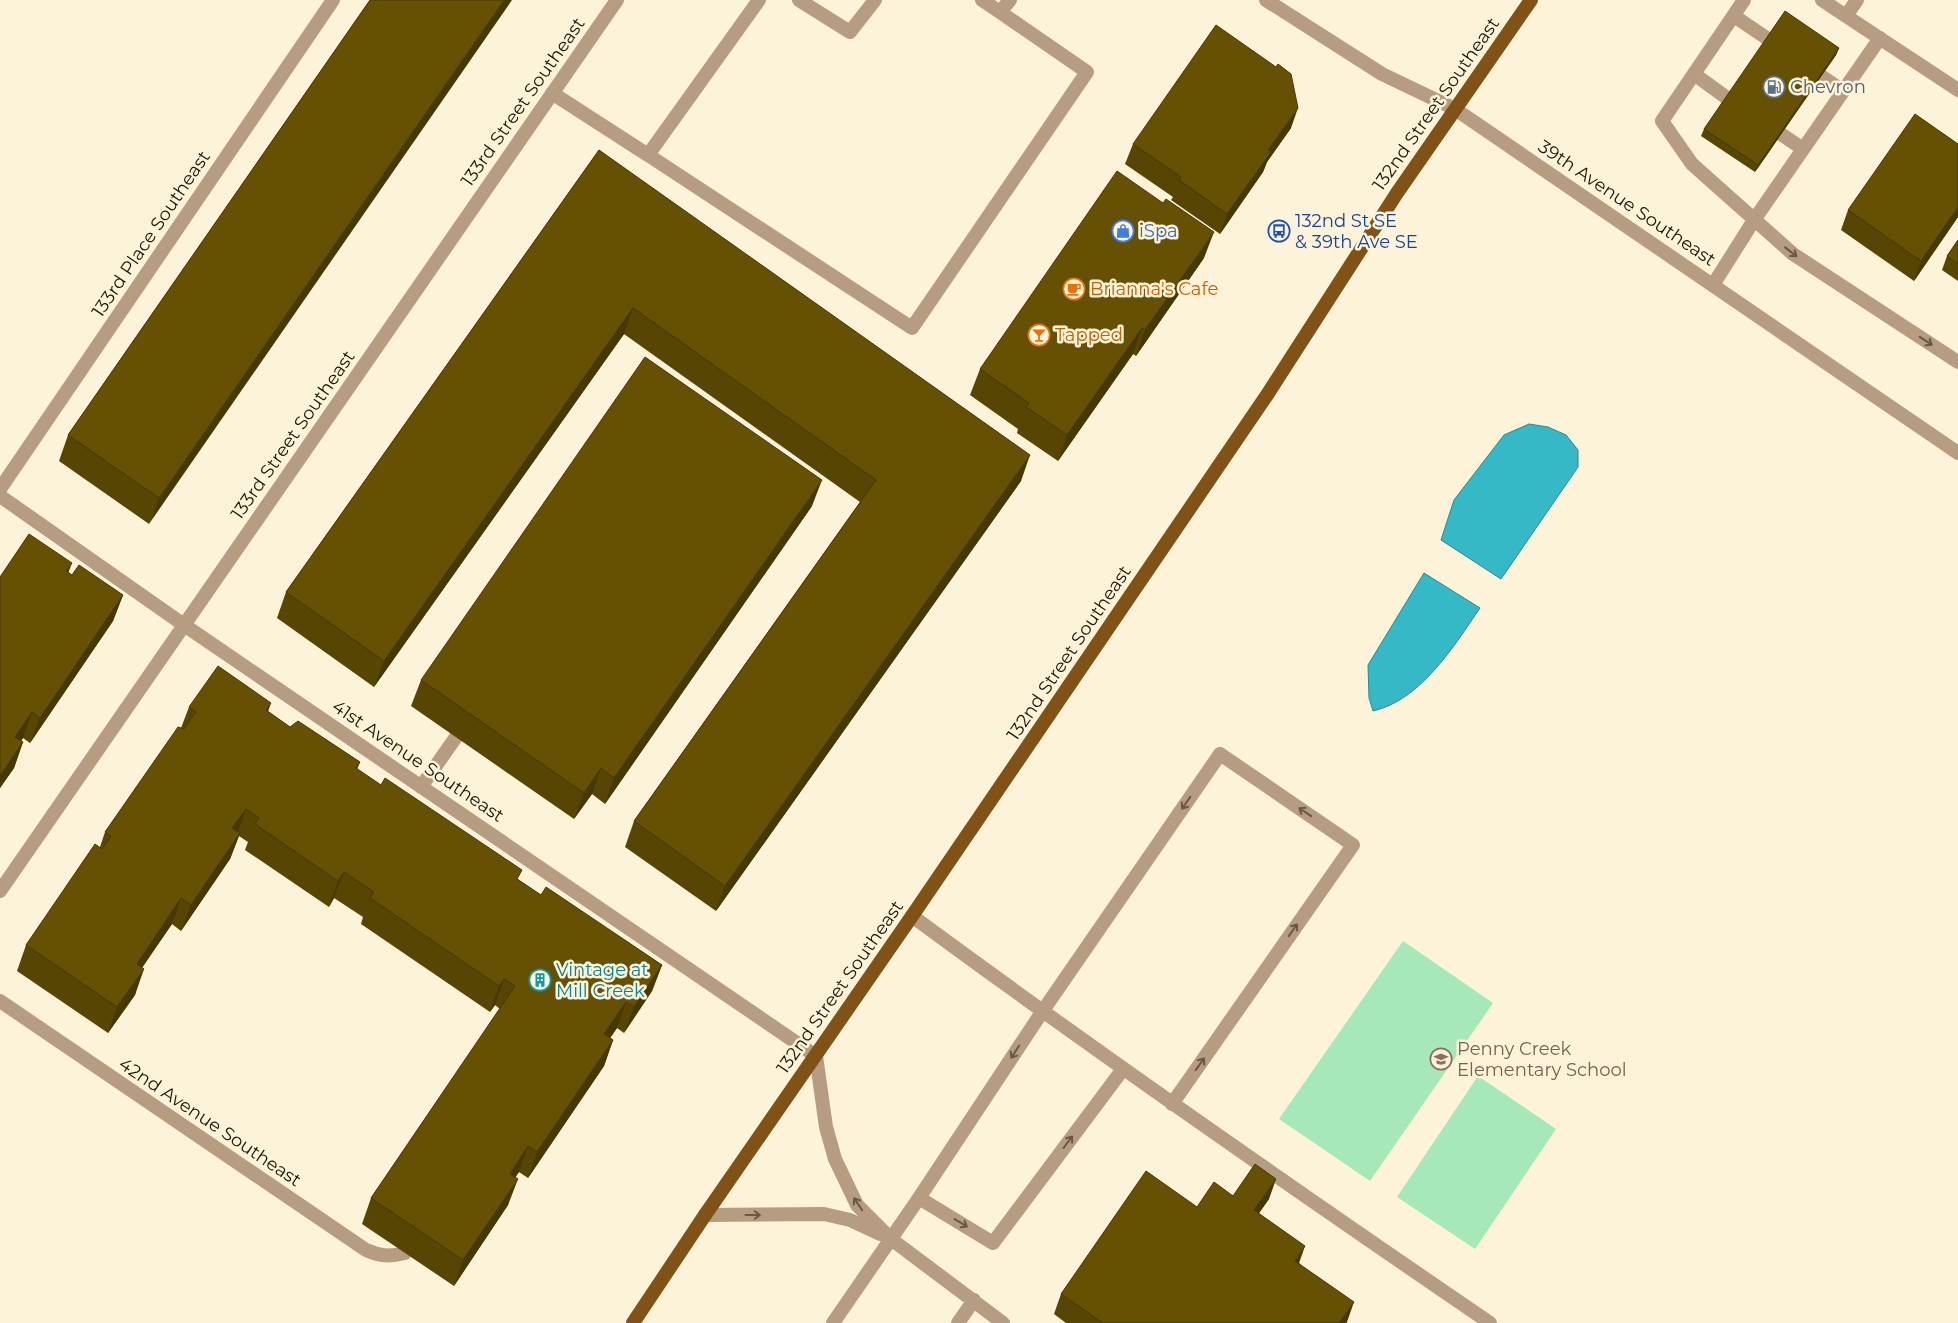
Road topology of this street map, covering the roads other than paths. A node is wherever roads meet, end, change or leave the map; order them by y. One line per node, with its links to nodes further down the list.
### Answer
1 (333, 0): 32 (street, 133rd Place Southeast)
2 (617, 0): 22 (street, 133rd Street Southeast)
3 (759, 0): 27 (street)
4 (799, 0): 5 (street)
5 (874, 0)
6 (982, 0): 13 (street)
7 (1010, 0): 13 (street)
8 (1266, 0): 24 (street, 39th Avenue Southeast)
9 (1531, 0): 24 (main road, 132nd Street Southeast)
10 (1744, 0): 14 (street)
11 (1822, 0): 15 (street)
12 (1857, 0): 15 (street)
13 (1000, 12): 27 (street)
14 (1734, 16): 17 (street); 18 (street)
15 (1846, 16): 16 (street)
16 (1880, 38): 20 (street); 21 (street)
17 (1768, 39)
18 (1694, 74): 23 (street); 28 (street)
19 (1821, 76): 21 (street)
20 (1958, 90)
21 (1843, 91): 26 (street)
22 (552, 94): 27 (street); 34 (street, 133rd Street Southeast)
23 (1727, 98)
24 (1455, 109): 29 (street, 39th Avenue Southeast); 38 (main road, 132nd Street Southeast)
25 (1781, 134): 26 (street)
26 (1803, 149): 28 (street)
27 (648, 155)
28 (1754, 220): 29 (street); 30 (street, one-way to 30)
29 (1713, 285): 31 (street, 39th Avenue Southeast)
30 (1958, 362)
31 (1958, 453)
32 (0, 490)
33 (0, 496): 34 (street, 41st Avenue Southeast)
34 (184, 625): 36 (street, 41st Avenue Southeast); 37 (street, 133rd Street Southeast)
35 (456, 737): 36 (street)
36 (421, 787): 41 (street, 41st Avenue Southeast)
37 (0, 891)
38 (912, 916): 40 (street); 41 (main road, 132nd Street Southeast)
39 (0, 1001): 47 (street, 42nd Avenue Southeast)
40 (1042, 1012): 42 (street); 43 (street, one-way to 40); 44 (street, one-way to 44)
41 (816, 1056): 45 (main road, 132nd Street Southeast); 46 (street, one-way to 41)
42 (1123, 1069): 43 (street); 44 (street, one-way to 42)
43 (1172, 1104): 53 (street)
44 (919, 1198): 46 (street)
45 (705, 1215): 46 (street, one-way to 46); 50 (main road, 132nd Street Southeast)
46 (891, 1239): 48 (street); 51 (street)
47 (404, 1253)
48 (974, 1300): 49 (street); 52 (street)
49 (1000, 1321)
50 (633, 1323)
51 (833, 1323)
52 (958, 1323)
53 (1490, 1323)

